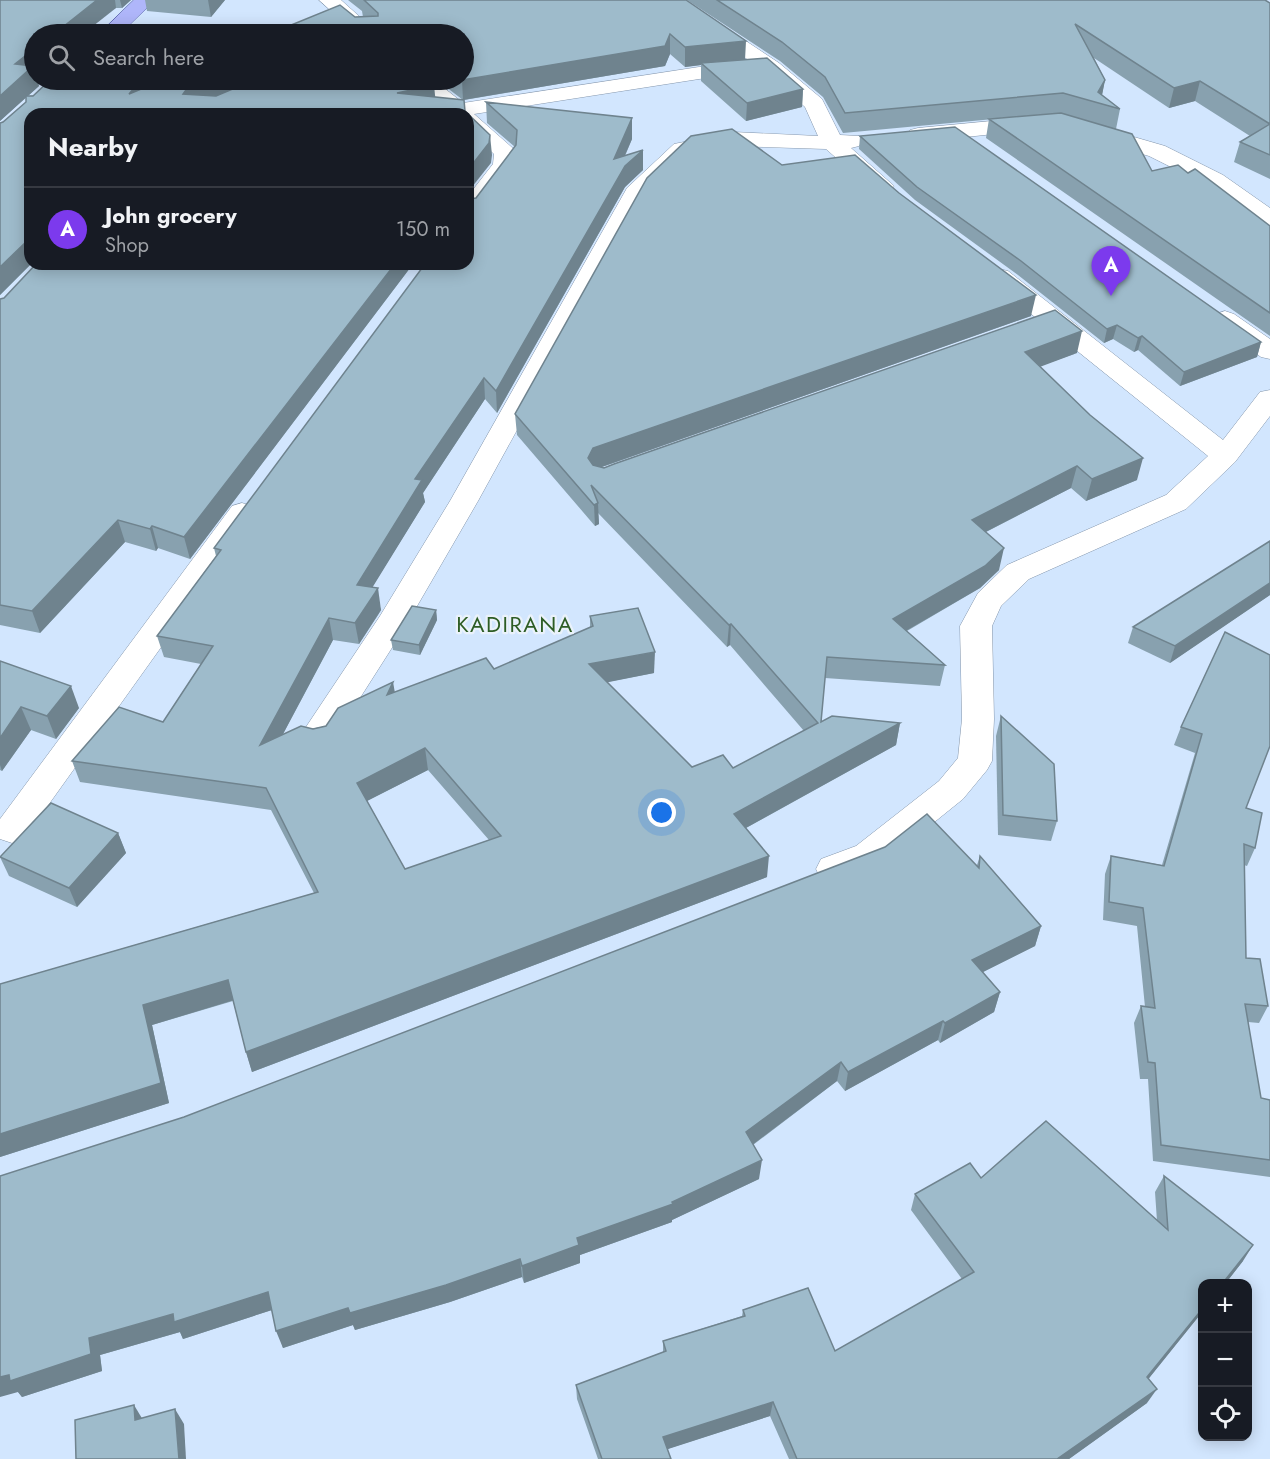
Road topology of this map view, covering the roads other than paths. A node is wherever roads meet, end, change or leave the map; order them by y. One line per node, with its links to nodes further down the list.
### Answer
1 (145, 0): 4 (main road)
2 (329, 0): 5 (street)
3 (671, 0): 6 (street)
4 (120, 24)
5 (357, 24)
6 (772, 68): 9 (street); 16 (street)
7 (434, 90): 8 (street)
8 (456, 108)
9 (474, 112)
10 (1059, 122): 13 (street)
11 (474, 124): 19 (street)
12 (1081, 128): 20 (street)
13 (958, 131): 14 (street); 17 (street)
14 (901, 137)
15 (867, 140): 16 (street)
16 (832, 143): 18 (street); 29 (street)
17 (988, 152)
18 (897, 200)
19 (474, 204)
20 (1270, 219)
21 (980, 262): 23 (street)
22 (1202, 303): 25 (street)
23 (1054, 319): 24 (street); 27 (street)
24 (1020, 331)
25 (1270, 351)
26 (1270, 398): 27 (street)
27 (1226, 456): 31 (street)
28 (261, 487): 30 (street)
29 (318, 736)
30 (12, 829)
31 (803, 882)

